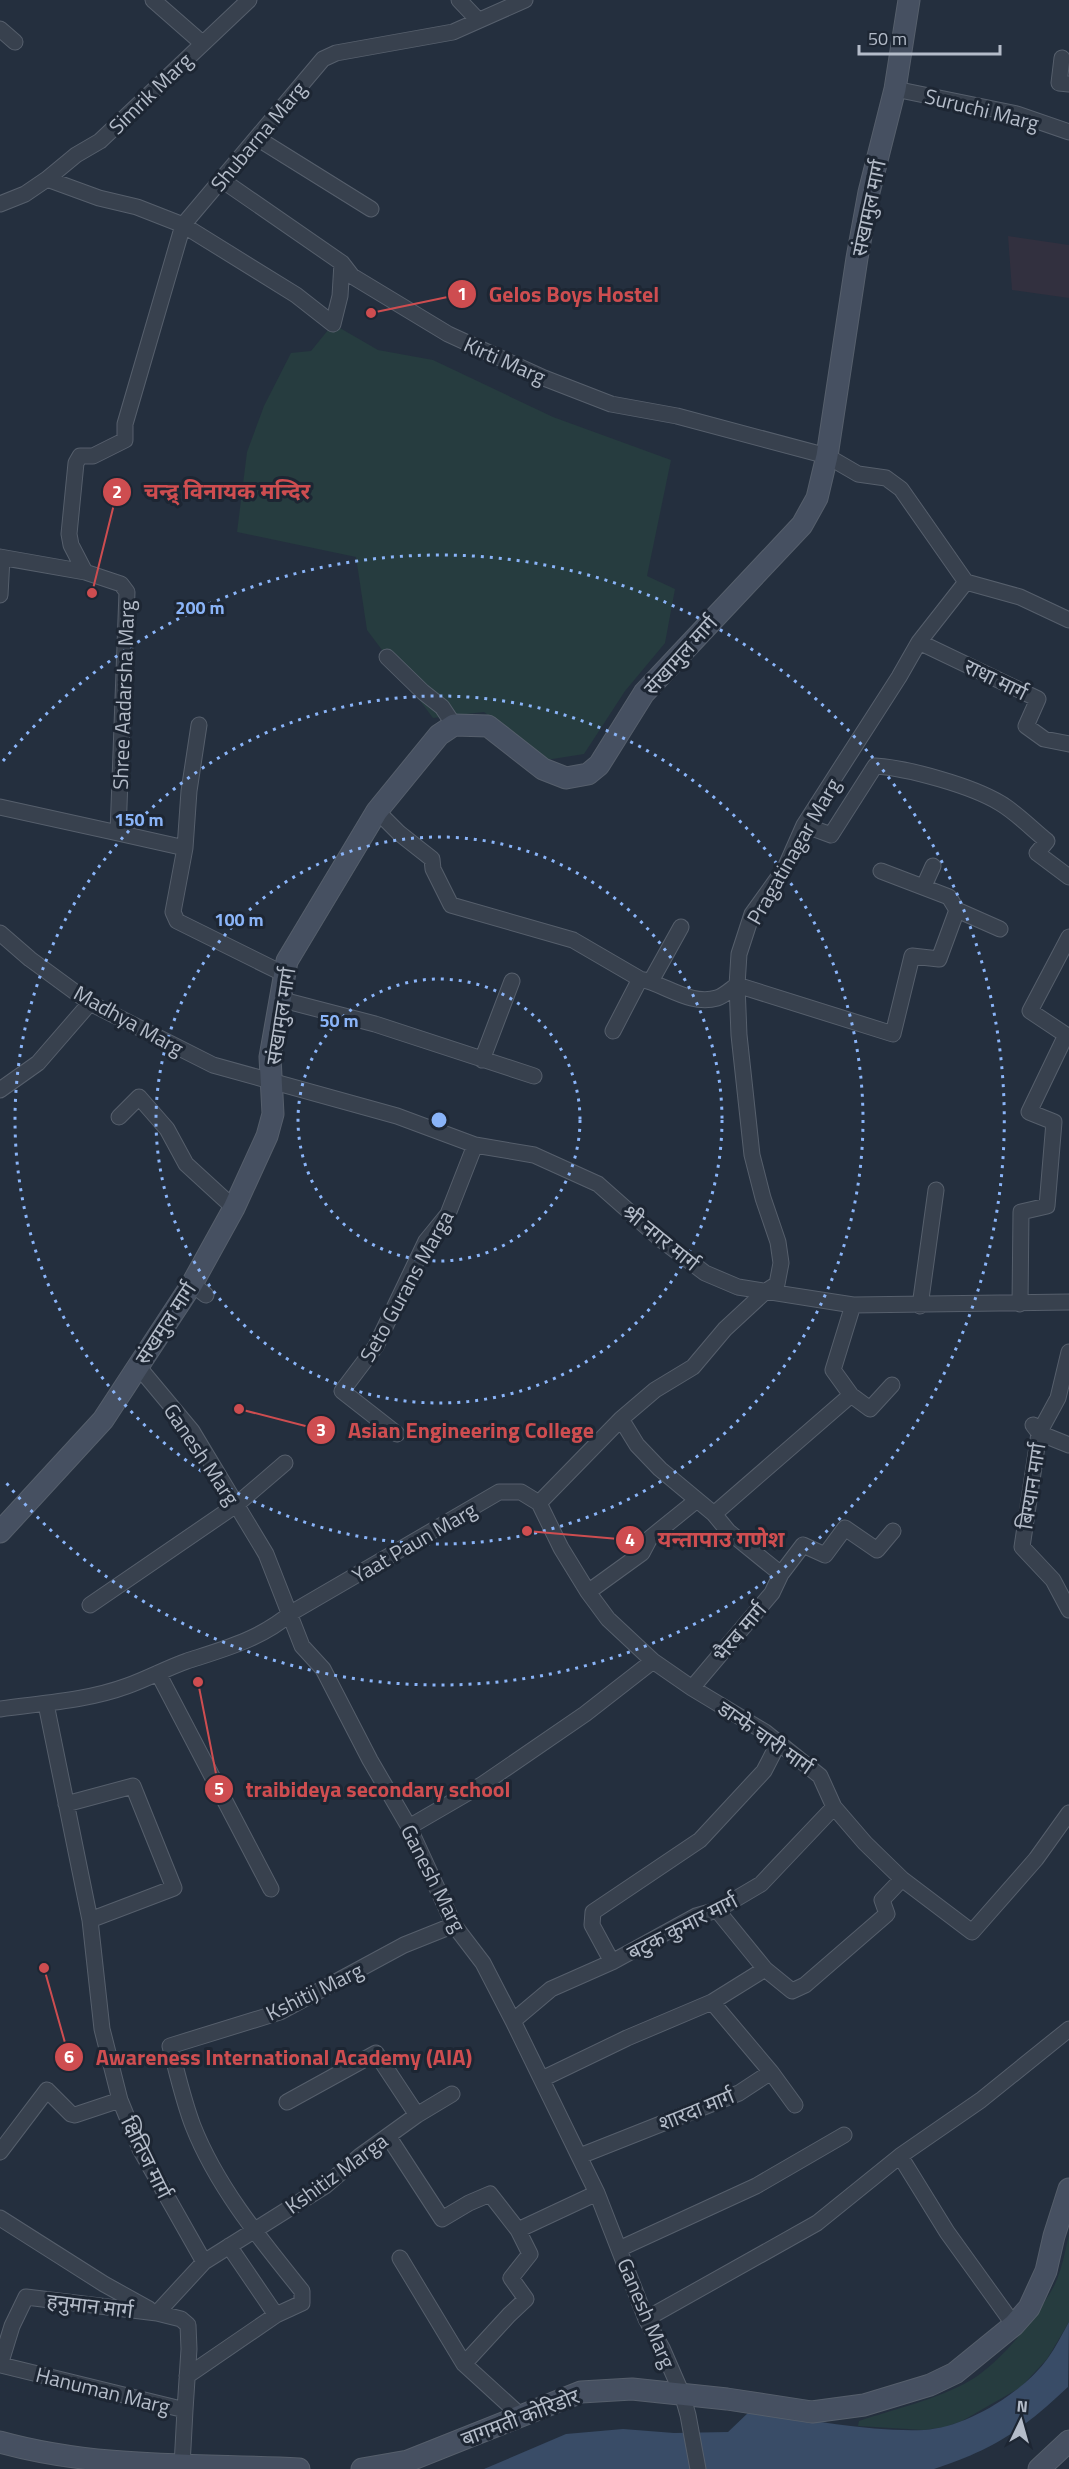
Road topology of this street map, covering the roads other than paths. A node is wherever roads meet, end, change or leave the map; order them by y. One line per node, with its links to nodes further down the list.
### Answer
1 (153, 0): 9 (street)
2 (249, 0): 9 (street, Simrik Marg)
3 (459, 0): 6 (street)
4 (525, 0): 6 (street, Shubarna Marg)
5 (909, 0): 12 (main road, संखामुल मार्ग)
6 (478, 20): 14 (street, Shubarna Marg)
7 (0, 29): 8 (street)
8 (15, 42)
9 (202, 43): 15 (street, Simrik Marg)
10 (1062, 58): 11 (street)
11 (1069, 84)
12 (895, 89): 13 (street, Suruchi Marg); 21 (main road, संखामुल मार्ग)
13 (1069, 132)
14 (256, 138): 16 (street, Shubarna Marg); 18 (street)
15 (46, 179): 17 (street); 19 (street)
16 (222, 180): 19 (street, Shubarna Marg); 20 (street, Kirti Marg)
17 (0, 204)
18 (371, 209)
19 (183, 225): 20 (street); 23 (street)
20 (342, 263): 21 (street, Kirti Marg)
21 (828, 456): 24 (street, Kirti Marg); 30 (main road, संखामुल मार्ग)
22 (1, 558): 23 (street, Shree Aadarsha Marg); 25 (street)
23 (85, 572): 35 (street, Shree Aadarsha Marg)
24 (966, 582): 26 (street); 27 (street, Pragatinagar Marg)
25 (0, 595)
26 (1069, 620)
27 (918, 642): 31 (street, राधा मार्ग); 34 (street, Pragatinagar Marg)
28 (387, 657): 30 (street)
29 (199, 725): 36 (street)
30 (454, 725): 33 (main road, संखामुल मार्ग)
31 (1069, 744)
32 (0, 807): 35 (street)
33 (377, 812): 46 (main road, संखामुल मार्ग); 47 (street)
34 (804, 825): 39 (street); 49 (street, Pragatinagar Marg)
35 (118, 832): 36 (street)
36 (185, 848): 46 (street)
37 (933, 866): 40 (street)
38 (881, 871): 40 (street)
39 (1069, 877)
40 (924, 886): 41 (street)
41 (957, 910): 43 (street); 49 (street)
42 (681, 927): 47 (street)
43 (1000, 929)
44 (0, 933): 51 (street, Madhya Marg)
45 (1069, 936): 63 (street)
46 (284, 974): 50 (main road, संखामुल मार्ग)
47 (646, 980): 49 (street); 52 (street)
48 (512, 981): 53 (street)
49 (737, 986): 61 (street, Pragatinagar Marg)
50 (279, 999): 53 (street); 55 (main road, संखामुल मार्ग)
51 (90, 1003): 55 (street, Madhya Marg); 56 (street)
52 (614, 1031)
53 (482, 1060): 54 (street)
54 (534, 1076)
55 (271, 1083): 58 (street, श्री नगर मार्ग); 60 (main road, संखमुल मार्ग)
56 (0, 1090)
57 (118, 1117): 60 (street)
58 (475, 1145): 61 (street, श्री नगर मार्ग); 72 (street, Seto Gurans Marga)
59 (936, 1190): 65 (street)
60 (234, 1208): 67 (main road, संखमुल मार्ग)
61 (766, 1291): 64 (street, श्री नगर मार्ग); 70 (street)
62 (1069, 1302): 63 (street, श्री नगर मार्ग)
63 (1020, 1304): 65 (street, श्री नगर मार्ग)
64 (853, 1305): 65 (street, श्री नगर मार्ग); 69 (street)
65 (920, 1306)
66 (1069, 1352): 71 (street, बिग्यान मार्ग)
67 (137, 1365): 77 (street, Ganesh Marg); 80 (main road, संखमुल मार्ग)
68 (892, 1385): 69 (street)
69 (851, 1395): 78 (street)
70 (621, 1419): 75 (street); 76 (street)
71 (1036, 1428): 73 (street); 84 (street, बिग्यान मार्ग)
72 (397, 1434)
73 (1069, 1445)
74 (285, 1463): 77 (street)
75 (697, 1500): 78 (street); 82 (street)
76 (539, 1503): 82 (street, डान्फे चारी मार्ग); 85 (street, Yaat Paun Marg)
77 (236, 1505): 83 (street); 85 (street, Ganesh Marg)
78 (714, 1514): 81 (street)
79 (893, 1531): 81 (street, भैरब मार्ग)
80 (0, 1532)
81 (781, 1574): 88 (street, भैरब मार्ग)
82 (588, 1592): 86 (street, डान्फे चारी मार्ग)
83 (90, 1605)
84 (1068, 1608)
85 (291, 1613): 87 (street, Yaat Paun Marg); 95 (street, Ganesh Marg)
86 (653, 1661): 88 (street, डान्फे चारी मार्ग); 95 (street)
87 (158, 1673): 89 (street, Yaat Paun Marg); 97 (street)
88 (692, 1688): 91 (street, डान्फे चारी मार्ग)
89 (46, 1704): 90 (street, Yaat Paun Marg); 92 (street)
90 (0, 1709)
91 (778, 1742): 93 (street, डान्फे चारी मार्ग); 101 (street)
92 (66, 1804): 99 (street); 99 (street)
93 (834, 1808): 96 (street, डान्फे चारी मार्ग); 98 (street, बटुक कुमार मार्ग)
94 (1069, 1813): 96 (street, डान्फे चारी मार्ग)
95 (409, 1827): 100 (street, Ganesh Marg)
96 (902, 1879): 102 (street)
97 (271, 1889)
98 (717, 1911): 101 (street, बटुक कुमार मार्ग); 102 (street)
99 (90, 1920): 109 (street)
100 (453, 1924): 104 (street, Ganesh Marg); 121 (street, Kshitij Marg)
101 (612, 1962): 104 (street, बटुक कुमार मार्ग)
102 (765, 1969): 103 (street)
103 (712, 2002): 106 (street); 107 (street)
104 (513, 2021): 107 (street, Ganesh Marg)
105 (1069, 2029): 117 (street)
106 (771, 2072): 111 (street); 116 (street, शारदा मार्ग)
107 (542, 2079): 116 (street, Ganesh Marg)
108 (452, 2094): 112 (street, Kshitiz Marga)
109 (120, 2100): 115 (street, क्षितिज मार्ग); 126 (street, क्षितिज मार्ग)
110 (287, 2102): 112 (street)
111 (795, 2105)
112 (417, 2115): 114 (street, Kshitiz Marga)
113 (844, 2135): 124 (street)
114 (388, 2136): 121 (street, Kshitiz Marga); 122 (street)
115 (0, 2152)
116 (580, 2156): 119 (street, Ganesh Marg)
117 (900, 2156): 129 (street); 130 (street)
118 (1069, 2189): 130 (main road, बागमती कोरिडोर)
119 (597, 2193): 122 (street); 124 (street, Ganesh Marg)
120 (0, 2218): 127 (street)
121 (254, 2230): 123 (street, Kshitiz Marga); 128 (street)
122 (518, 2230): 131 (street)
123 (229, 2246): 126 (street, Kshitiz Marga); 128 (street)
124 (619, 2249): 129 (street, Ganesh Marg)
125 (400, 2258): 131 (street)
126 (204, 2262): 127 (street, Kshitiz Marga)
127 (157, 2313): 132 (street, हनुमान मार्ग); 133 (street)
128 (276, 2315): 133 (street)
129 (646, 2319): 134 (street, Ganesh Marg)
130 (1014, 2325): 134 (main road, बागमती कोरिडोर)
131 (464, 2364): 136 (street)
132 (1, 2365): 135 (street, Hanuman Marg)
133 (187, 2376): 135 (street)
134 (682, 2394): 136 (main road, बागमती कोरिडोर); 142 (street, Ganesh Marg)
135 (184, 2410): 139 (street, Hanuman Marg)
136 (520, 2415): 141 (main road, बागमती कोरिडोर)
137 (1069, 2441): 143 (main road)
138 (0, 2442): 139 (main road)
139 (182, 2466): 140 (main road)
140 (299, 2469)
141 (362, 2469)
142 (698, 2469)
143 (1039, 2469)

